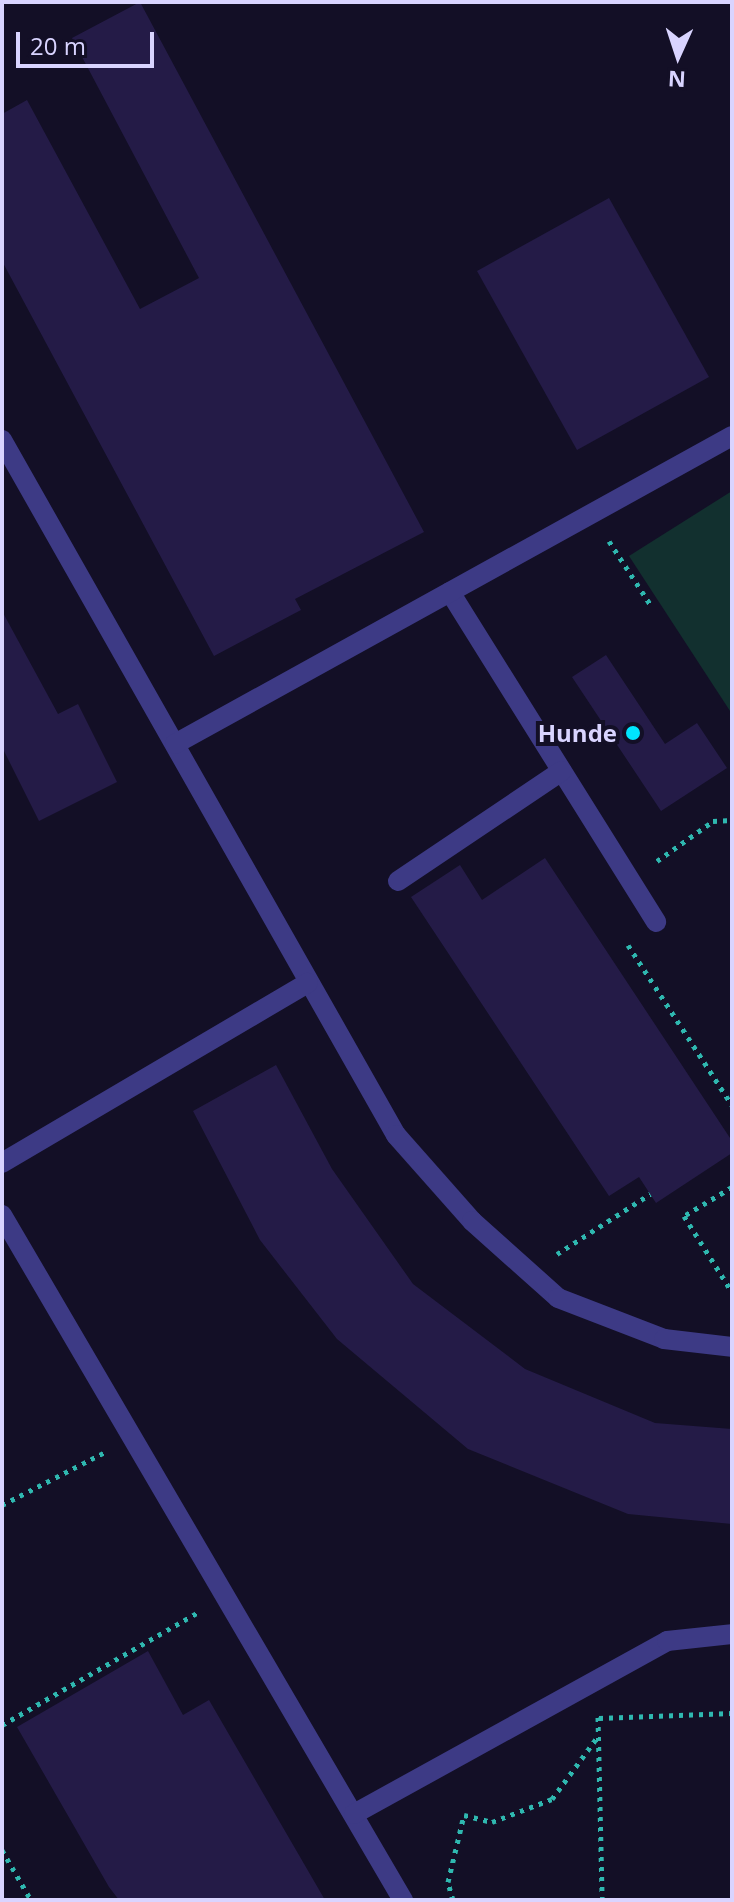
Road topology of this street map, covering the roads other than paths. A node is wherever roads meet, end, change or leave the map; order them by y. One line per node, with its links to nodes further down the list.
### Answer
1 (732, 436): 3 (lane)
2 (2, 440): 4 (lane)
3 (450, 592): 4 (lane); 5 (lane)
4 (175, 744): 8 (lane)
5 (562, 771): 6 (lane); 7 (lane)
6 (398, 881)
7 (656, 922)
8 (308, 983): 9 (lane); 11 (lane)
9 (2, 1163)
10 (2, 1215): 13 (lane)
11 (732, 1347)
12 (732, 1634): 13 (lane)
13 (354, 1814): 14 (lane)
14 (403, 1900)

